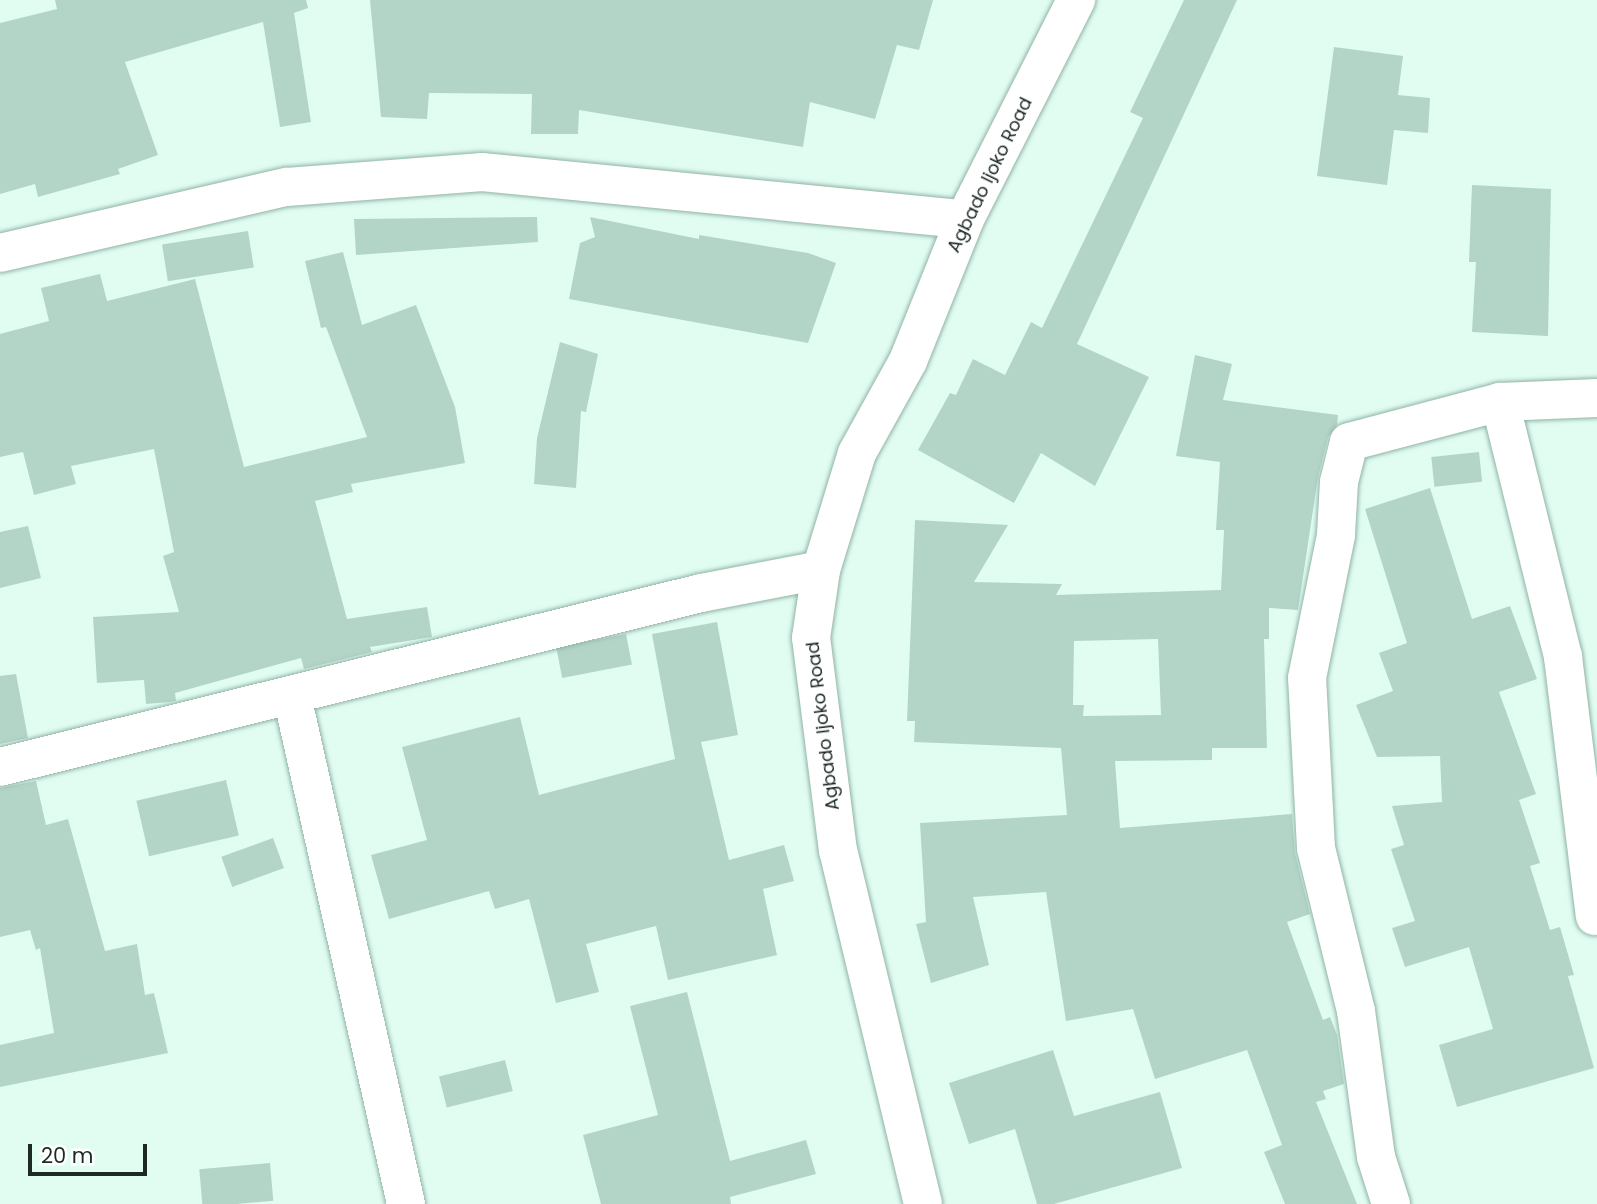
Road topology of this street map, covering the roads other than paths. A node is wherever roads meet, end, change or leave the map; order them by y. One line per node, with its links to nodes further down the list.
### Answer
1 (1076, 0): 2 (street, Agbado Ijoko Road)
2 (965, 219): 3 (street); 6 (street, Agbado Ijoko Road)
3 (0, 253)
4 (1597, 398): 5 (street)
5 (1500, 402): 9 (street); 12 (street)
6 (821, 569): 7 (street); 11 (street, Agbado Ijoko Road)
7 (292, 696): 8 (street); 10 (street)
8 (0, 767)
9 (1595, 916)
10 (406, 1204)
11 (923, 1204)
12 (1391, 1204)

